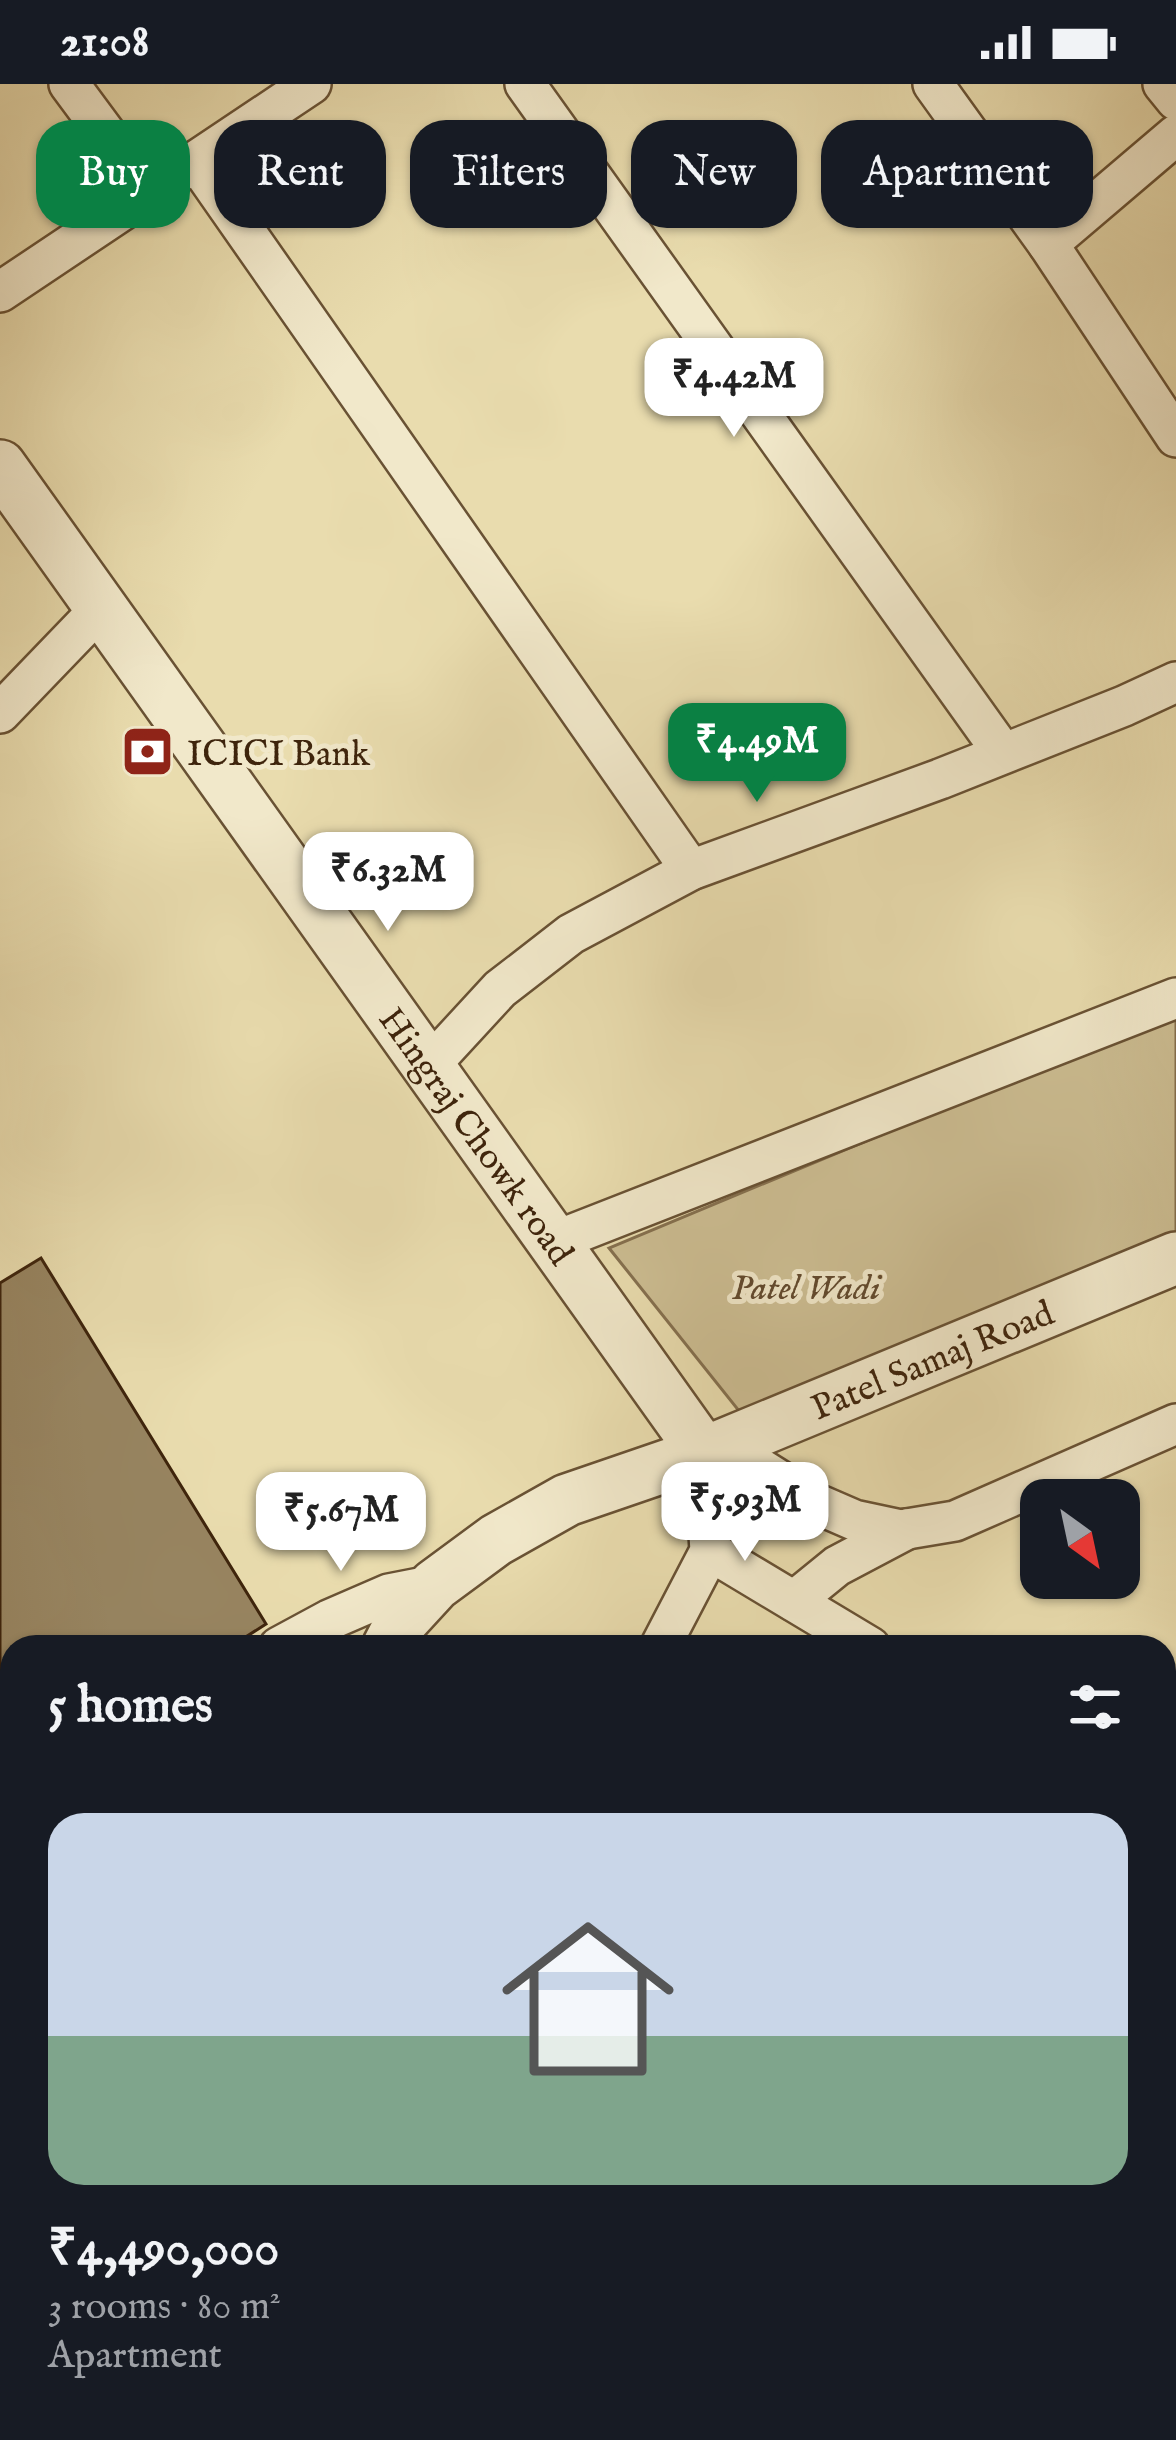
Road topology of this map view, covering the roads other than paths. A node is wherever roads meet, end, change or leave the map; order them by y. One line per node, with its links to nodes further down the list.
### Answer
1 (69, 84): 7 (street)
2 (311, 84): 9 (street)
3 (525, 84): 19 (street)
4 (933, 84): 12 (street)
5 (1163, 84): 6 (street)
6 (1176, 100)
7 (96, 120)
8 (1176, 135): 12 (street)
9 (196, 160): 10 (street); 20 (street)
10 (190, 164)
11 (95, 228): 13 (street)
12 (1048, 244): 14 (street)
13 (0, 292)
14 (1176, 437)
15 (0, 466): 16 (street, Hingraj Chowk road)
16 (102, 608): 18 (street); 22 (street, Hingraj Chowk road)
17 (1176, 682): 19 (street)
18 (0, 712)
19 (1003, 753): 20 (street)
20 (691, 870): 22 (street)
21 (1176, 998): 23 (street)
22 (429, 1066): 23 (street, Hingraj Chowk road)
23 (553, 1242): 26 (street, Hingraj Chowk road)
24 (1176, 1258): 26 (street, Patel Samaj Road)
25 (1176, 1424): 27 (street)
26 (714, 1449): 27 (street); 28 (street); 29 (street, Patel Samaj Road)
27 (907, 1529): 30 (street)
28 (710, 1550): 30 (street); 33 (street)
29 (435, 1586): 31 (street); 32 (street, Patel Samaj Road)
30 (794, 1601): 34 (street)
31 (300, 1635)
32 (394, 1635)
33 (666, 1635)
34 (850, 1635)

